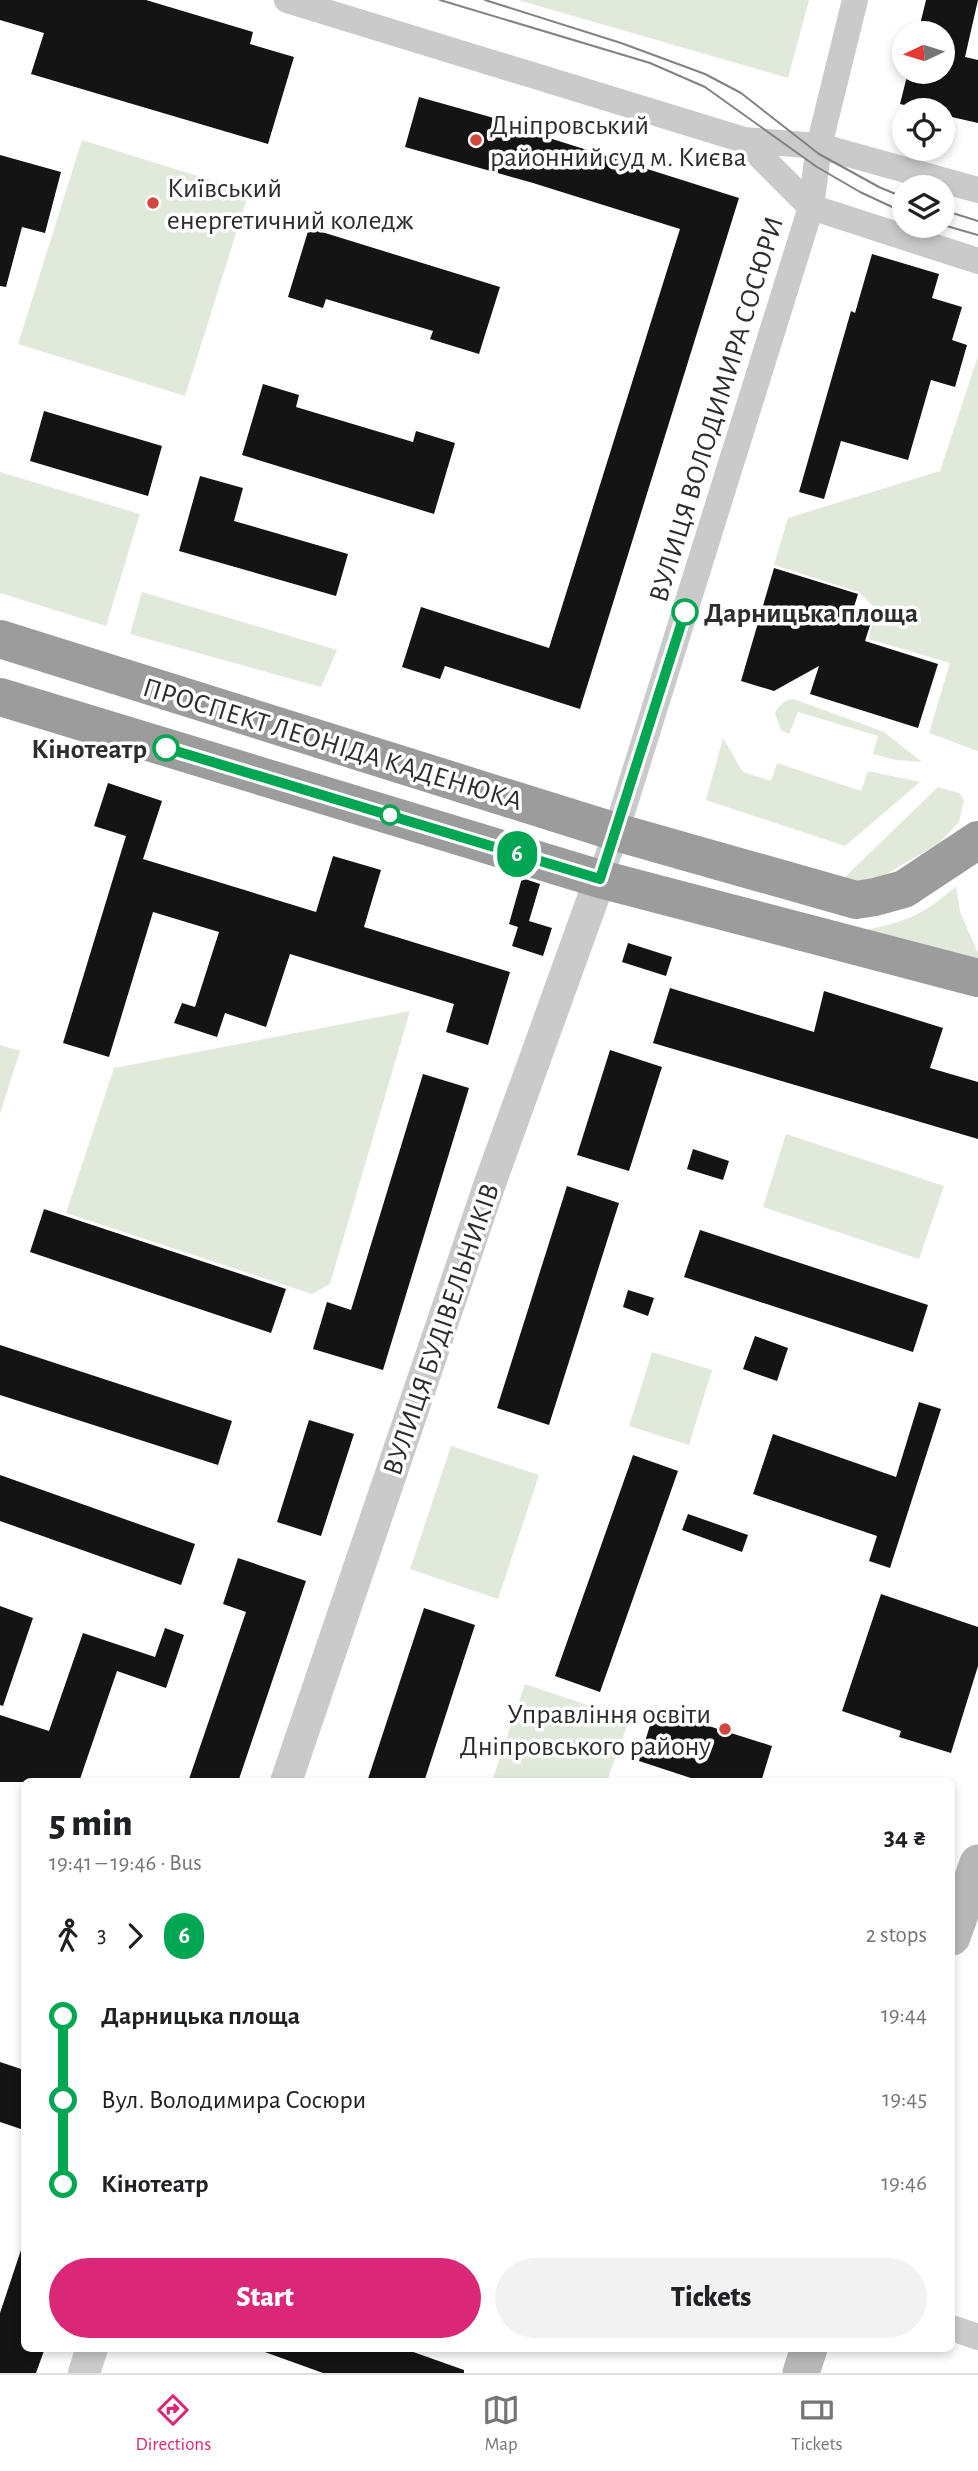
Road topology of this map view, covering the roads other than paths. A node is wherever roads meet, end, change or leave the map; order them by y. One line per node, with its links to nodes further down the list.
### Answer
1 (287, 0): 3 (street)
2 (855, 0): 4 (street, ВУЛИЦЯ ВОЛОДИМИРА СОСЮРИ)
3 (744, 140): 4 (street); 6 (street)
4 (819, 146): 5 (street); 6 (street, ВУЛИЦЯ ВОЛОДИМИРА СОСЮРИ)
5 (978, 190)
6 (811, 207): 7 (street); 10 (street, ВУЛИЦЯ ВОЛОДИМИРА СОСЮРИ)
7 (978, 261)
8 (0, 639): 10 (highway, ПРОСПЕКТ ЛЕОНІДА КАДЕНЮКА)
9 (0, 697): 12 (highway, ПРОСПЕКТ ЛЕОНІДА КАДЕНЮКА)
10 (616, 832): 11 (highway, ПРОСПЕКТ ЛЕОНІДА КАДЕНЮКА); 12 (street, ВУЛИЦЯ ВОЛОДИМИРА СОСЮРИ)
11 (978, 840)
12 (600, 879): 13 (highway, ПРОСПЕКТ ЛЕОНІДА КАДЕНЮКА); 14 (street, ВУЛИЦЯ БУДІВЕЛЬНИКІВ)
13 (978, 978)
14 (287, 1778)
15 (978, 1863): 16 (main road)
16 (955, 1928)
17 (955, 2329): 18 (street)
18 (978, 2337)
19 (91, 2352): 21 (street)
20 (808, 2352): 22 (main road)
21 (84, 2373)
22 (801, 2373)

